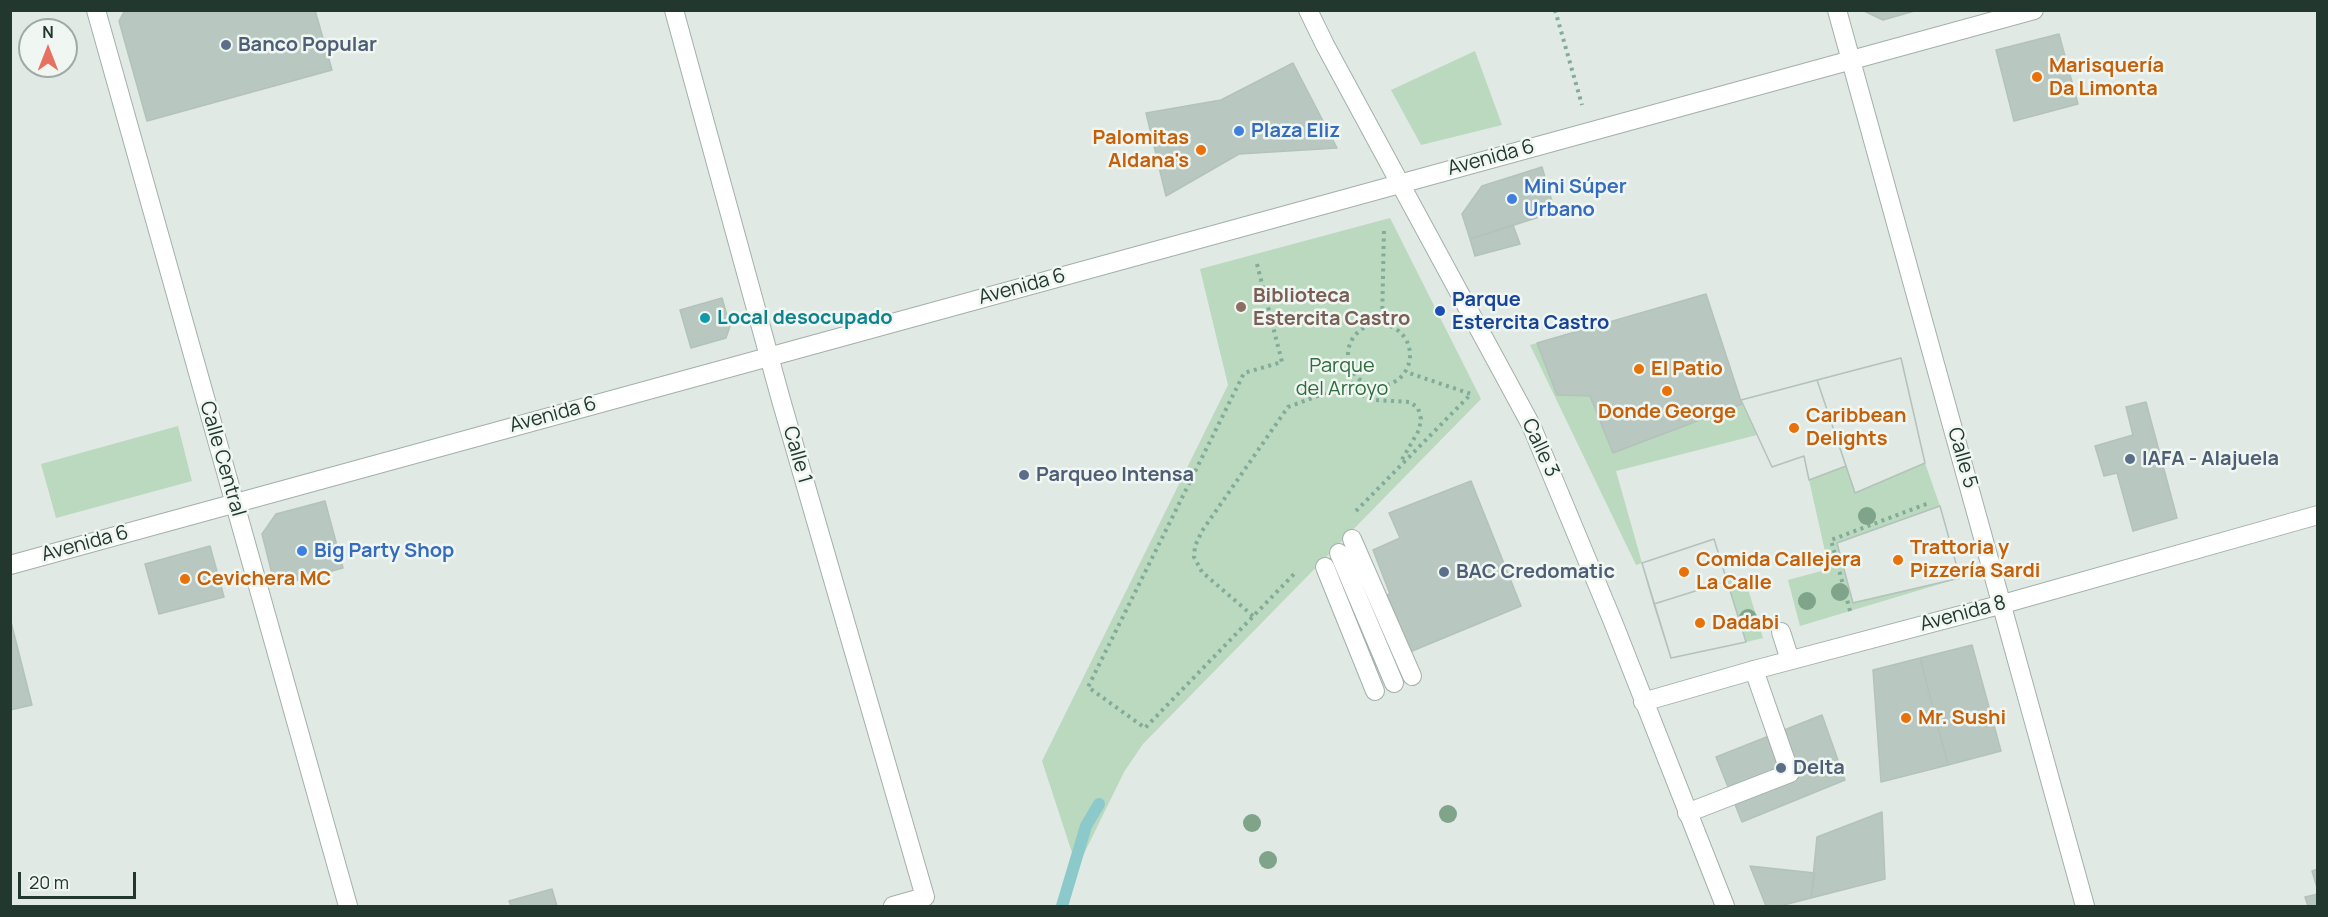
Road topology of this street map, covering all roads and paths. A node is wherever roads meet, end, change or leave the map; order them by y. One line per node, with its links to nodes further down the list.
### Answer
1 (96, 10): 18 (street, Calle Central)
2 (674, 10): 13 (street, Calle 1)
3 (1308, 10): 9 (street, Calle 3)
4 (1555, 10): 8 (path)
5 (1837, 10): 7 (street, Calle 5)
6 (2034, 10): 7 (street, Avenida 6)
7 (1851, 62): 8 (street, Avenida 6); 27 (street, Calle 5)
8 (1590, 131): 9 (street, Avenida 6)
9 (1400, 182): 13 (street, Avenida 6); 36 (street, Calle 3)
10 (1384, 228): 12 (path)
11 (1257, 264): 29 (path)
12 (1382, 324): 14 (path); 15 (path)
13 (769, 356): 18 (street, Avenida 6); 39 (street, Calle 1)
14 (1406, 372): 15 (path); 17 (path)
15 (1362, 380): 16 (path)
16 (1341, 387): 17 (path); 29 (path)
17 (1396, 469): 21 (path)
18 (235, 503): 24 (street, Avenida 6); 38 (street, Calle Central)
19 (1929, 503): 28 (path)
20 (2318, 515): 27 (street, Avenida 8)
21 (1349, 518)
22 (1352, 539): 33 (street)
23 (1339, 553): 34 (street)
24 (10, 565)
25 (1301, 567): 29 (path)
26 (1324, 567): 35 (street)
27 (2003, 604): 31 (street, Avenida 8); 41 (street, Calle 5)
28 (1850, 611)
29 (1253, 616)
30 (1781, 632): 31 (street)
31 (1790, 660): 32 (street, Avenida 8)
32 (1754, 670): 36 (street, Avenida 8); 37 (street)
33 (1412, 676)
34 (1394, 683)
35 (1375, 691)
36 (1643, 702): 37 (street, Calle 3)
37 (1687, 813): 40 (street, Calle 3)
38 (348, 906)
39 (893, 906)
40 (1725, 906)
41 (2085, 906)

